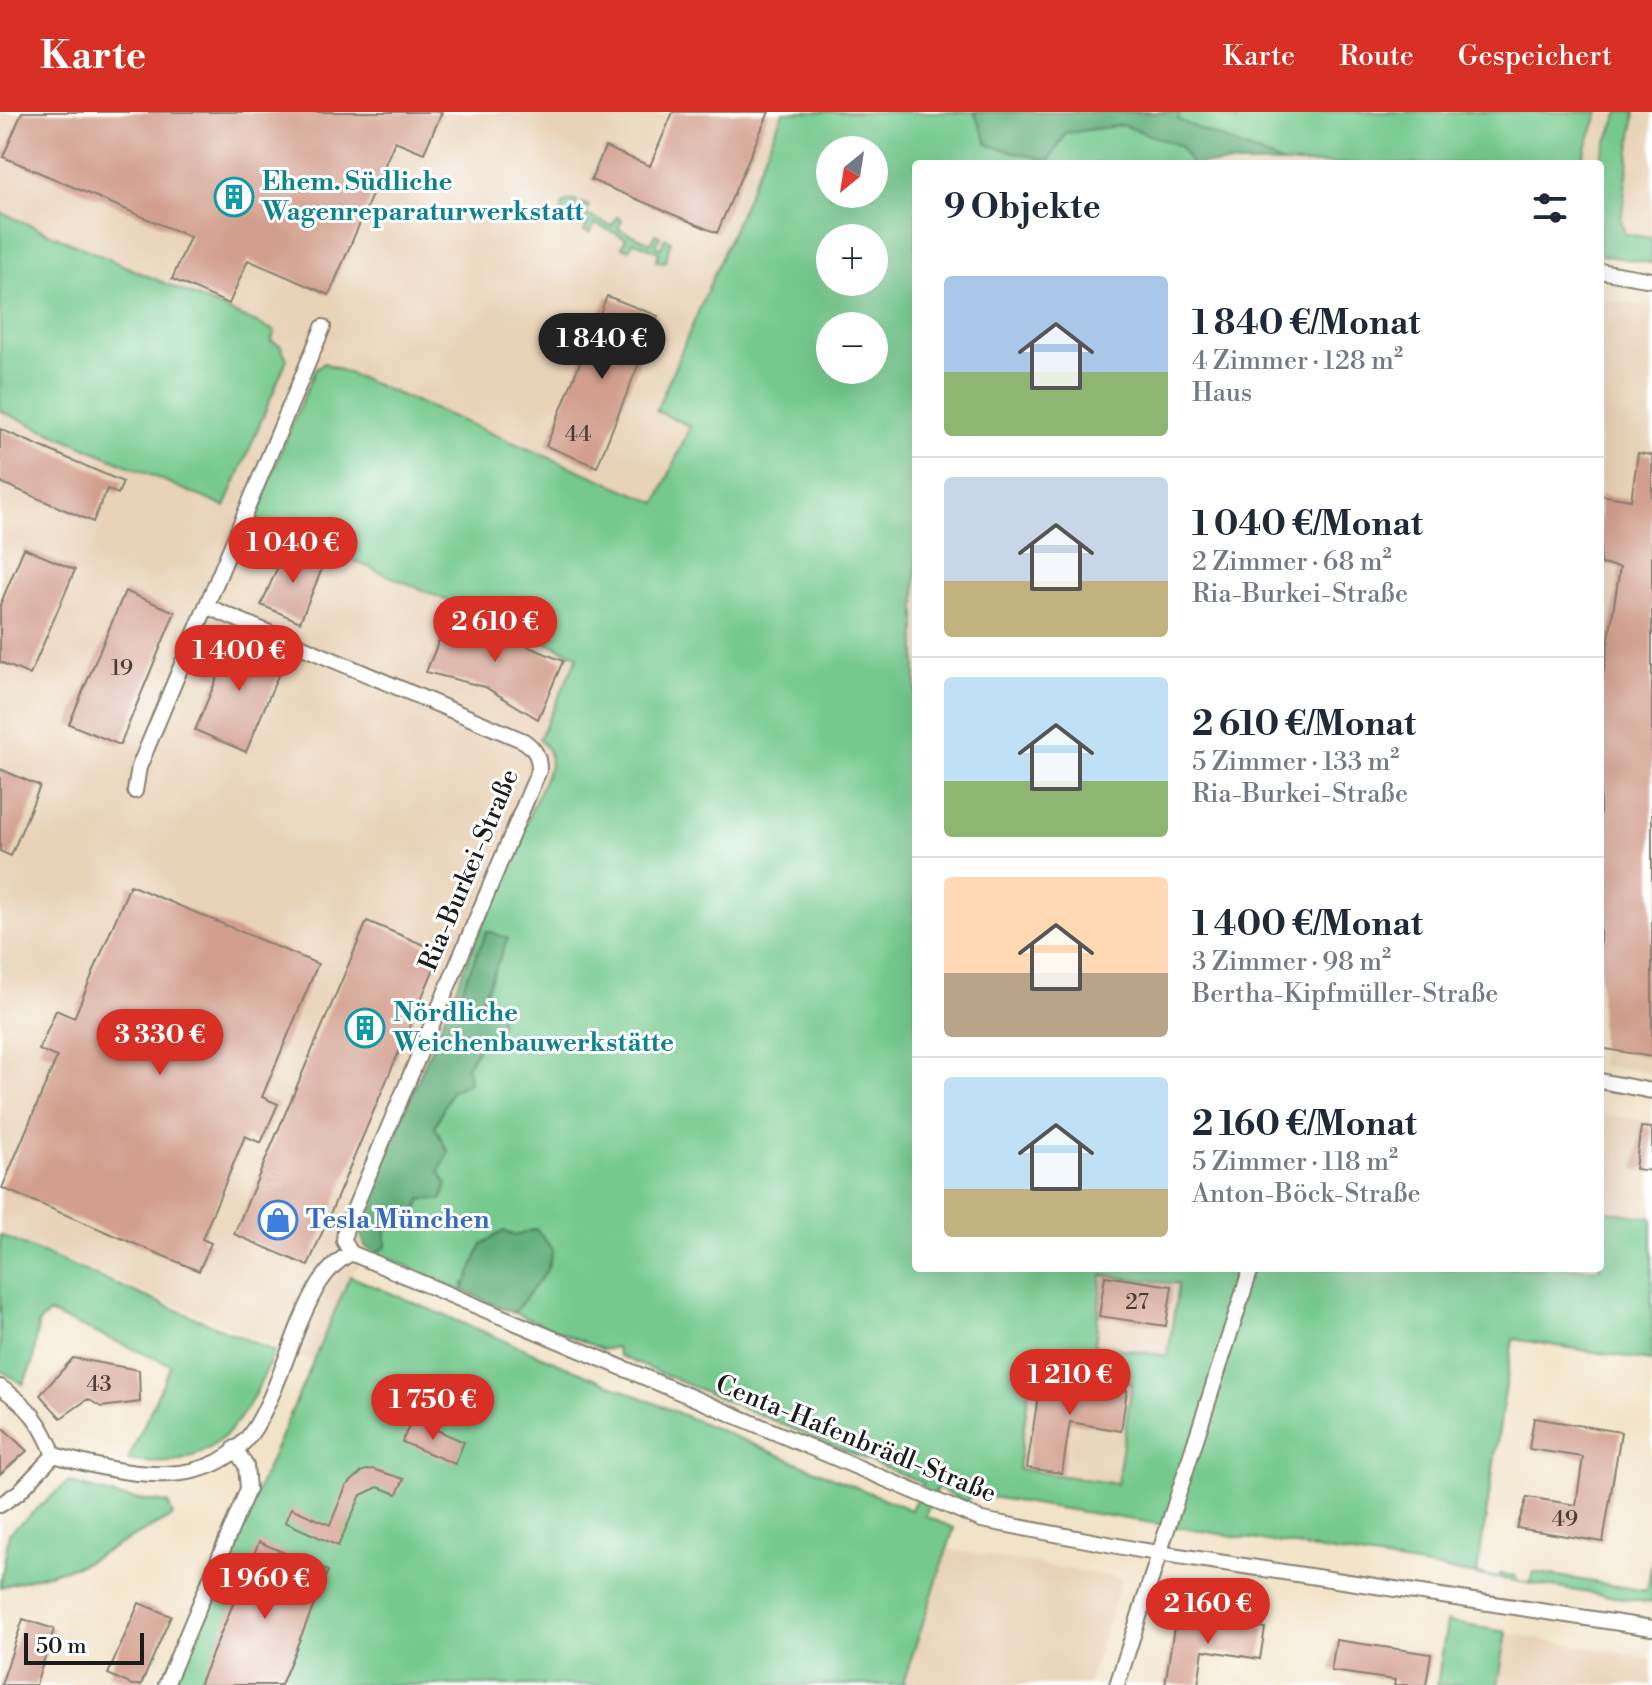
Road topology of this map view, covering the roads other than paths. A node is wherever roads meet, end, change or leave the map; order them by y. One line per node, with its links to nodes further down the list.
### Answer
1 (1604, 272): 2 (street)
2 (1652, 280)
3 (323, 327): 4 (street)
4 (206, 606): 5 (street); 8 (street, Ria-Burkei-Straße)
5 (135, 791)
6 (1604, 1082): 7 (street)
7 (1652, 1091)
8 (351, 1253): 11 (street); 14 (street, Centa-Hafenbrädl-Straße)
9 (1250, 1272): 14 (street)
10 (0, 1387): 12 (street)
11 (235, 1448): 12 (street); 16 (street)
12 (54, 1455): 13 (street)
13 (0, 1505)
14 (1159, 1553): 15 (street, Centa-Hafenbrädl-Straße); 17 (street)
15 (1652, 1628)
16 (166, 1685)
17 (1117, 1685)

